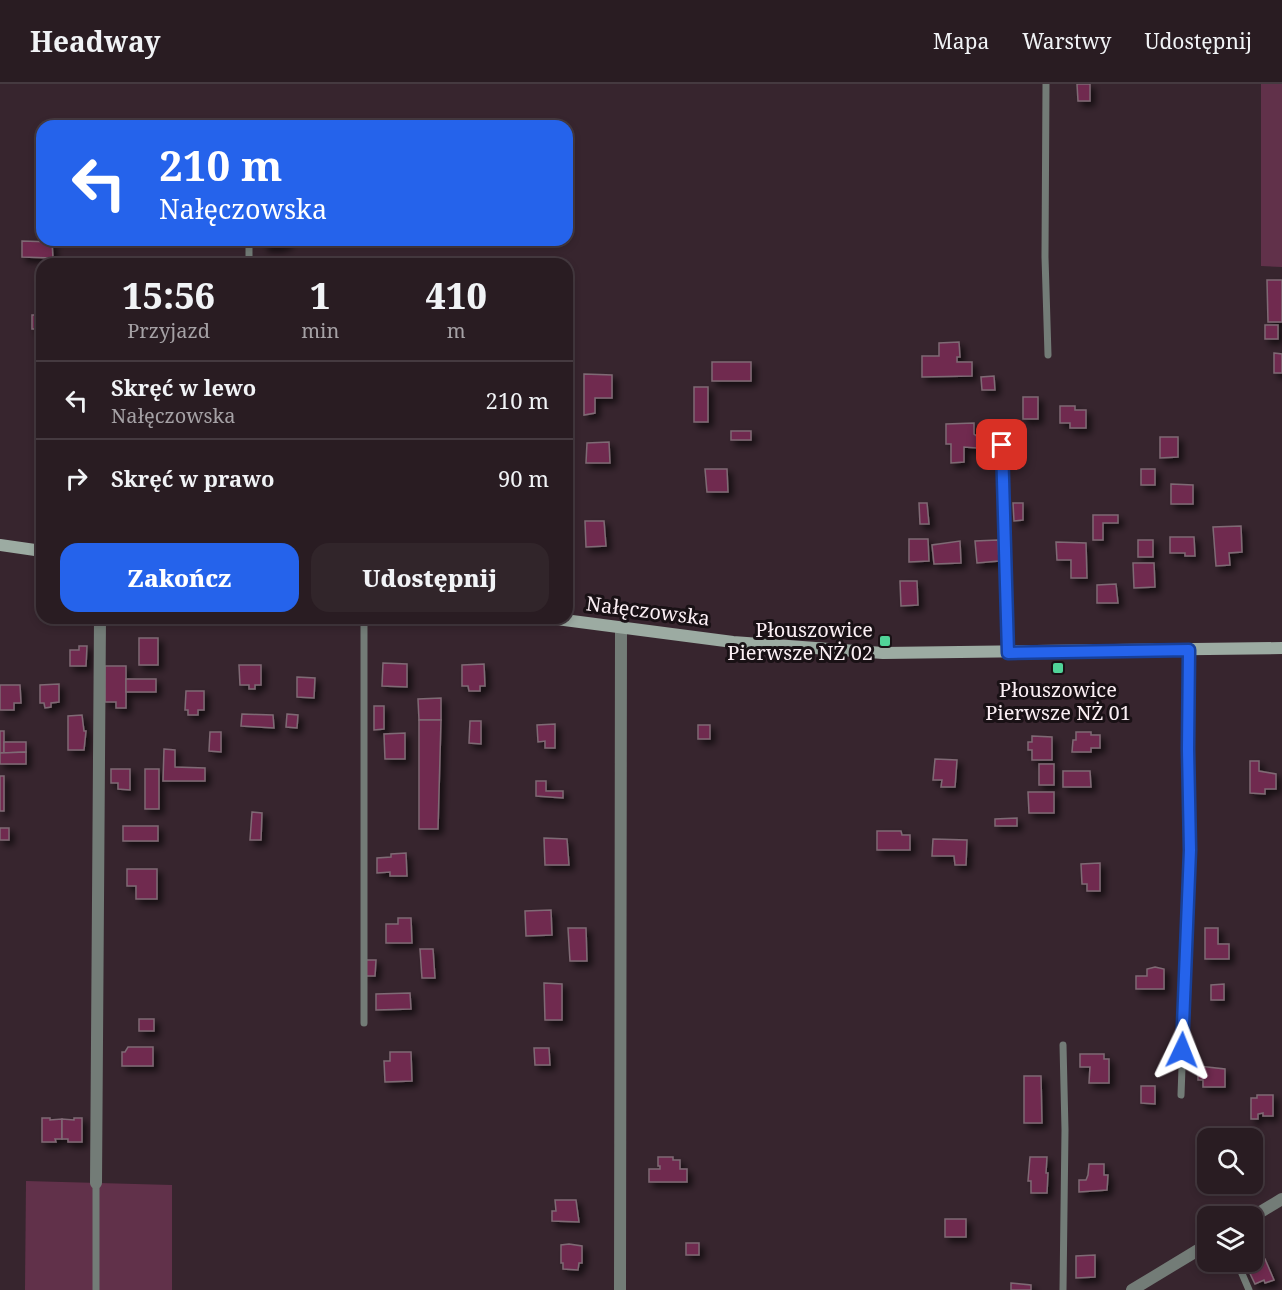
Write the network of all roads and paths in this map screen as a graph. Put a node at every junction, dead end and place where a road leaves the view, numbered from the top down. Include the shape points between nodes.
1 (1046, 84) edge
2 (1048, 355) dead end
3 (1002, 445) dead end
4 (0, 545) edge
5 (36, 550) edge
6 (573, 621) edge
7 (100, 624) edge
8 (364, 624) edge
9 (621, 628) junction
10 (1282, 648) edge
11 (1189, 650) junction
12 (1008, 653) junction
13 (364, 1023) dead end
14 (1063, 1045) dead end
15 (1181, 1095) dead end
16 (96, 1183) joint
17 (1282, 1199) edge
18 (1263, 1210) edge
19 (1197, 1251) edge
20 (1241, 1272) edge
21 (96, 1290) edge
22 (620, 1290) edge
23 (1063, 1290) edge
24 (1132, 1290) edge
25 (1249, 1290) edge

1 - 2 lane
3 - 12 lane
4 - 5 main road
6 - 9 main road, Nałęczowska
7 - 16 street
8 - 13 lane
9 - 12 main road, Nałęczowska via 825,650
9 - 22 street
10 - 11 main road, Nałęczowska
11 - 12 main road, Nałęczowska
11 - 15 lane via 1190,850
14 - 23 lane
16 - 21 lane
17 - 18 street
19 - 24 street
20 - 25 lane

